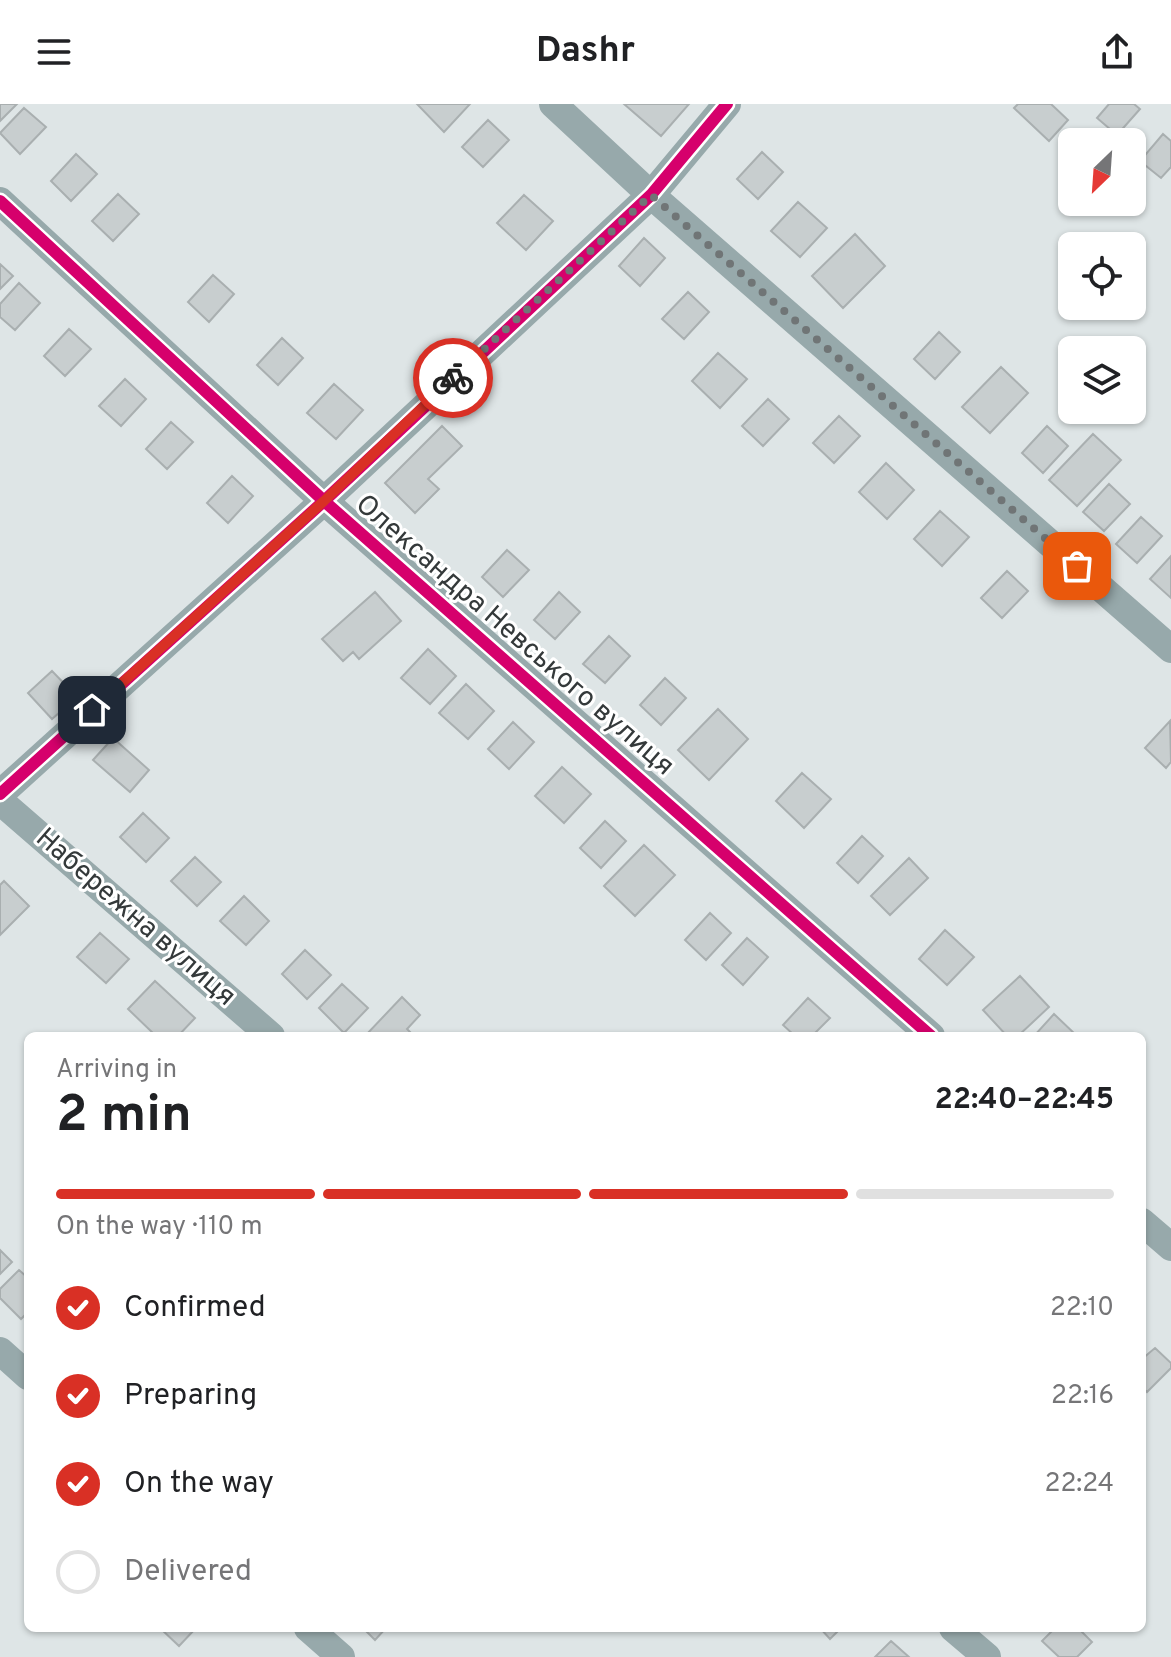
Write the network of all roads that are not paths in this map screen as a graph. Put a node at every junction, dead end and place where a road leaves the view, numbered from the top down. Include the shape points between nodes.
1 (553, 104) edge
2 (727, 104) edge
3 (651, 195) junction
4 (0, 201) edge
5 (324, 501) junction
6 (1171, 649) edge
7 (0, 794) edge
8 (0, 801) edge
9 (266, 1032) edge
10 (926, 1032) edge
11 (1146, 1225) edge
12 (1171, 1247) edge
13 (0, 1351) edge
14 (24, 1372) edge
15 (313, 1632) edge
16 (958, 1632) edge
17 (341, 1657) edge
18 (987, 1657) edge

1 - 3 street
2 - 3 street
3 - 5 street
3 - 6 street
4 - 5 street, Олександра Невського вулиця
5 - 7 street
5 - 10 street, Олександра Невського вулиця
8 - 9 street, Набережна вулиця
11 - 12 street
13 - 14 street
15 - 17 street
16 - 18 street

